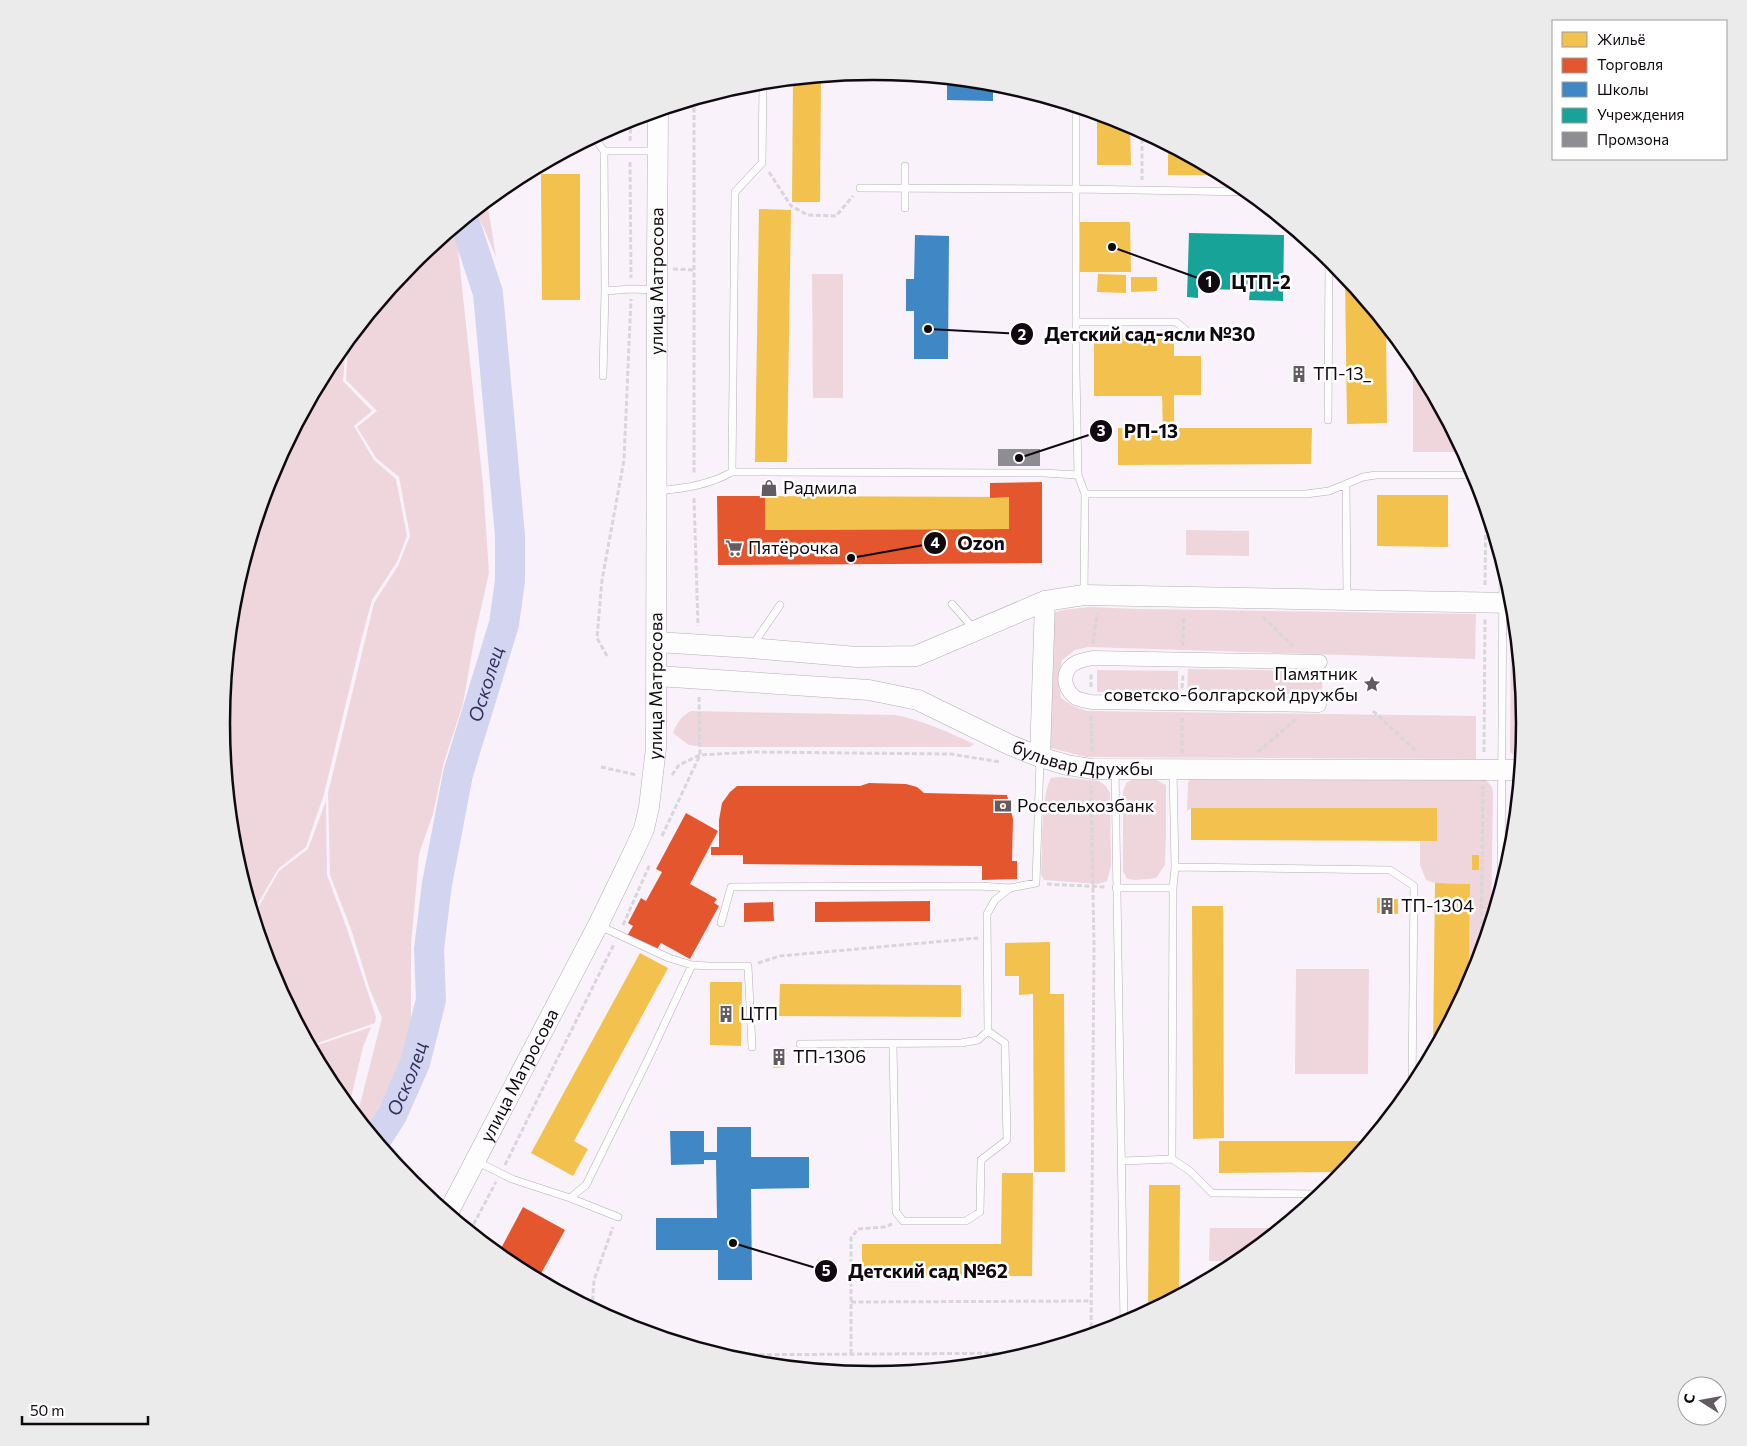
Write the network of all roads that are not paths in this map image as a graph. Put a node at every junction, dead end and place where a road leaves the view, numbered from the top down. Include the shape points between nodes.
1 (763, 90) edge
2 (1076, 113) edge
3 (658, 117) edge
4 (598, 142) edge
5 (604, 151) junction
6 (658, 151) junction
7 (905, 166) dead end
8 (860, 188) road end
9 (905, 188) junction
10 (1077, 189) junction
11 (1236, 192) edge
12 (905, 208) dead end
13 (1329, 269) edge
14 (657, 290) junction
15 (605, 291) junction
16 (1076, 322) junction
17 (1186, 330) dead end
18 (603, 376) dead end
19 (1328, 420) dead end
20 (732, 472) junction
21 (1078, 475) junction
22 (1467, 475) edge
23 (1346, 484) junction
24 (656, 491) junction
25 (1085, 494) junction
26 (1501, 586) edge
27 (1092, 595) junction
28 (1346, 600) junction
29 (1045, 602) junction
30 (1500, 603) edge
31 (952, 604) dead end
32 (780, 605) dead end
33 (975, 630) junction
34 (657, 642) junction
35 (751, 648) junction
36 (1315, 662) road end
37 (657, 676) junction
38 (1316, 705) road end
39 (1040, 758) junction
40 (1115, 768) junction
41 (1178, 769) junction
42 (1502, 769) edge
43 (1501, 861) edge
44 (1175, 867) junction
45 (1010, 888) junction
46 (1116, 888) junction
47 (1173, 888) junction
48 (721, 923) dead end
49 (598, 925) junction
50 (692, 964) junction
51 (988, 1031) junction
52 (800, 1044) dead end
53 (893, 1044) junction
54 (752, 1047) dead end
55 (1412, 1073) edge
56 (476, 1160) junction
57 (1172, 1160) junction
58 (1123, 1161) junction
59 (1310, 1194) edge
60 (570, 1198) junction
61 (451, 1207) edge
62 (615, 1216) road end
63 (1124, 1315) edge

1 - 20 lane via 762,163 735,192
2 - 10 lane
3 - 6 main road, улица Матросова
4 - 5 lane
5 - 6 lane
5 - 15 lane
6 - 14 main road, улица Матросова
7 - 9 lane
8 - 9 lane
9 - 10 lane
9 - 12 lane
10 - 11 lane
10 - 16 lane
13 - 19 lane
14 - 15 lane
14 - 24 main road, улица Матросова
15 - 18 lane
16 - 17 lane via 1176,322
16 - 21 lane
20 - 21 lane
20 - 24 lane via 693,487
21 - 25 lane
22 - 23 lane via 1376,475 1363,476
23 - 25 lane via 1329,491 1306,494
23 - 28 lane
24 - 34 main road, улица Матросова
25 - 27 lane
26 - 30 lane
27 - 28 main road
27 - 29 main road
28 - 30 main road
29 - 33 main road
29 - 39 main road
30 - 42 lane
31 - 33 lane
32 - 35 lane
33 - 35 main road via 916,656 857,657
34 - 35 main road
34 - 37 main road, улица Матросова
36 - 38 street via 1092,658 1069,667 1065,679 1068,691 1078,699 1091,702
37 - 39 main road, бульвар Дружбы via 870,690 918,700
37 - 49 main road, улица Матросова via 656,748 644,829
39 - 40 main road, бульвар Дружбы via 1092,769
39 - 45 lane via 1036,883
40 - 41 main road, бульвар Дружбы
40 - 46 lane
41 - 42 main road, бульвар Дружбы
41 - 44 lane
42 - 43 lane
44 - 47 lane
44 - 55 lane via 1390,870 1414,886
45 - 48 lane via 732,887
45 - 51 lane via 994,900 987,914
46 - 47 lane
46 - 58 lane
47 - 57 lane
49 - 50 lane via 669,958
49 - 56 main road, улица Матросова
50 - 54 lane via 748,966
50 - 60 lane via 586,1184
51 - 53 lane via 978,1040 961,1043
51 - 53 lane via 1005,1043 1007,1140 981,1160 980,1212 966,1221 903,1221 896,1212
52 - 53 lane
56 - 60 lane via 512,1179
56 - 61 main road, улица Матросова
57 - 58 lane
57 - 59 lane via 1190,1171 1212,1193
58 - 63 lane
60 - 62 lane

